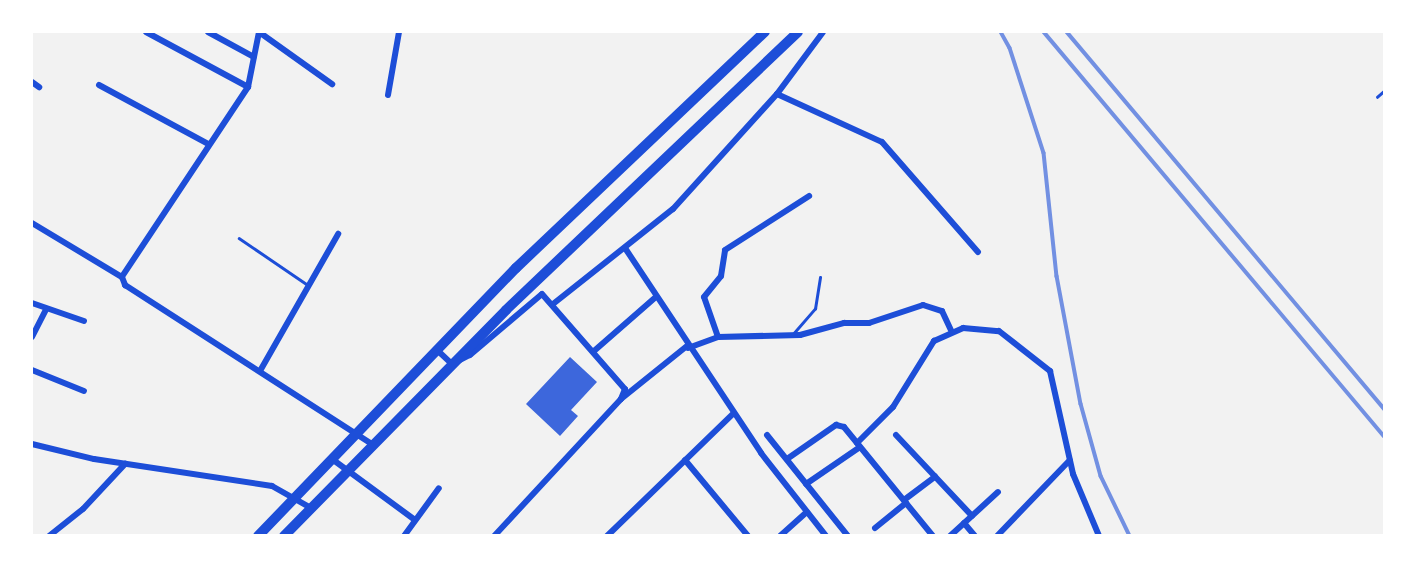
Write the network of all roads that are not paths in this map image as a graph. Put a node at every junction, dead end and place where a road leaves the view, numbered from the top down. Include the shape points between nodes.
1 (146, 32) edge
2 (208, 32) edge
3 (259, 32) edge
4 (399, 32) edge
5 (765, 32) edge
6 (799, 32) edge
7 (823, 32) edge
8 (254, 57) junction
9 (32, 82) edge
10 (331, 84) dead end
11 (99, 85) dead end
12 (39, 87) dead end
13 (248, 87) junction
14 (1384, 91) edge
15 (777, 94) junction
16 (388, 95) dead end
17 (1377, 97) dead end
18 (208, 144) junction
19 (808, 196) dead end
20 (32, 223) edge
21 (338, 234) dead end
22 (239, 239) dead end
23 (625, 248) junction
24 (978, 252) dead end
25 (122, 277) junction
26 (820, 277) dead end
27 (308, 285) junction
28 (656, 297) junction
29 (32, 303) edge
30 (553, 303) junction
31 (46, 309) junction
32 (84, 321) dead end
33 (951, 330) junction
34 (791, 336) junction
35 (32, 337) edge
36 (718, 337) junction
37 (689, 347) junction
38 (437, 350) junction
39 (594, 351) junction
40 (452, 364) junction
41 (32, 370) edge
42 (260, 371) junction
43 (84, 391) dead end
44 (621, 399) junction
45 (733, 414) junction
46 (356, 435) junction
47 (767, 435) dead end
48 (896, 435) dead end
49 (32, 444) edge
50 (373, 445) junction
51 (859, 445) junction
52 (332, 459) junction
53 (787, 459) junction
54 (685, 460) junction
55 (1070, 460) junction
56 (125, 464) junction
57 (348, 470) junction
58 (935, 477) junction
59 (806, 484) junction
60 (439, 488) dead end
61 (998, 492) dead end
62 (296, 496) junction
63 (905, 501) junction
64 (311, 508) junction
65 (807, 512) junction
66 (972, 516) junction
67 (415, 520) junction
68 (964, 523) junction
69 (875, 528) dead end
70 (1095, 534) edge
71 (49, 536) edge
72 (258, 536) edge
73 (284, 536) edge
74 (404, 536) edge
75 (494, 536) edge
76 (607, 536) edge
77 (748, 536) edge
78 (780, 536) edge
79 (826, 536) edge
80 (848, 536) edge
81 (933, 536) edge
82 (950, 536) edge
83 (975, 536) edge
84 (997, 536) edge

1 - 13 street
2 - 8 street
3 - 8 street
3 - 10 street
4 - 16 street
5 - 38 main road
6 - 40 main road
7 - 15 street
8 - 13 street
9 - 12 street
11 - 18 street
13 - 18 street
14 - 17 lane
15 - 23 street via 673,209
15 - 24 street via 882,142
18 - 25 street
19 - 36 street via 725,250 721,276 704,297
20 - 25 street
21 - 27 street
22 - 27 lane
23 - 28 street
23 - 30 street
25 - 42 street via 125,285
26 - 34 lane via 815,309
27 - 42 street
28 - 37 street
28 - 39 street
29 - 31 street
30 - 39 street
30 - 40 street via 546,295 534,297 483,345
31 - 32 street
31 - 35 street
33 - 34 street via 942,311 923,305 876,322 844,323
33 - 51 street via 927,349 893,407
33 - 55 street via 978,327 999,331 1045,365 1053,376
34 - 36 street
36 - 37 street
37 - 44 street
37 - 45 street
38 - 40 street
38 - 46 main road
39 - 44 street via 625,389
40 - 50 main road
41 - 43 street
42 - 46 street
44 - 75 street
45 - 54 street
45 - 65 street
46 - 50 street
46 - 52 main road
47 - 53 street
48 - 58 street
49 - 56 street
50 - 57 main road
51 - 53 street via 844,427 836,425
51 - 59 street
51 - 63 street
52 - 57 street
52 - 62 main road
53 - 59 street
54 - 76 street
54 - 77 street
55 - 70 street
55 - 84 street
56 - 62 street via 272,486
56 - 71 street via 83,509
57 - 64 main road
57 - 67 street
58 - 63 street
58 - 66 street
59 - 80 street
60 - 67 street
61 - 66 street
62 - 64 street
62 - 72 main road
63 - 69 street
63 - 81 street
64 - 73 main road
65 - 78 street
65 - 79 street
66 - 68 street
67 - 74 street
68 - 82 street
68 - 83 street

